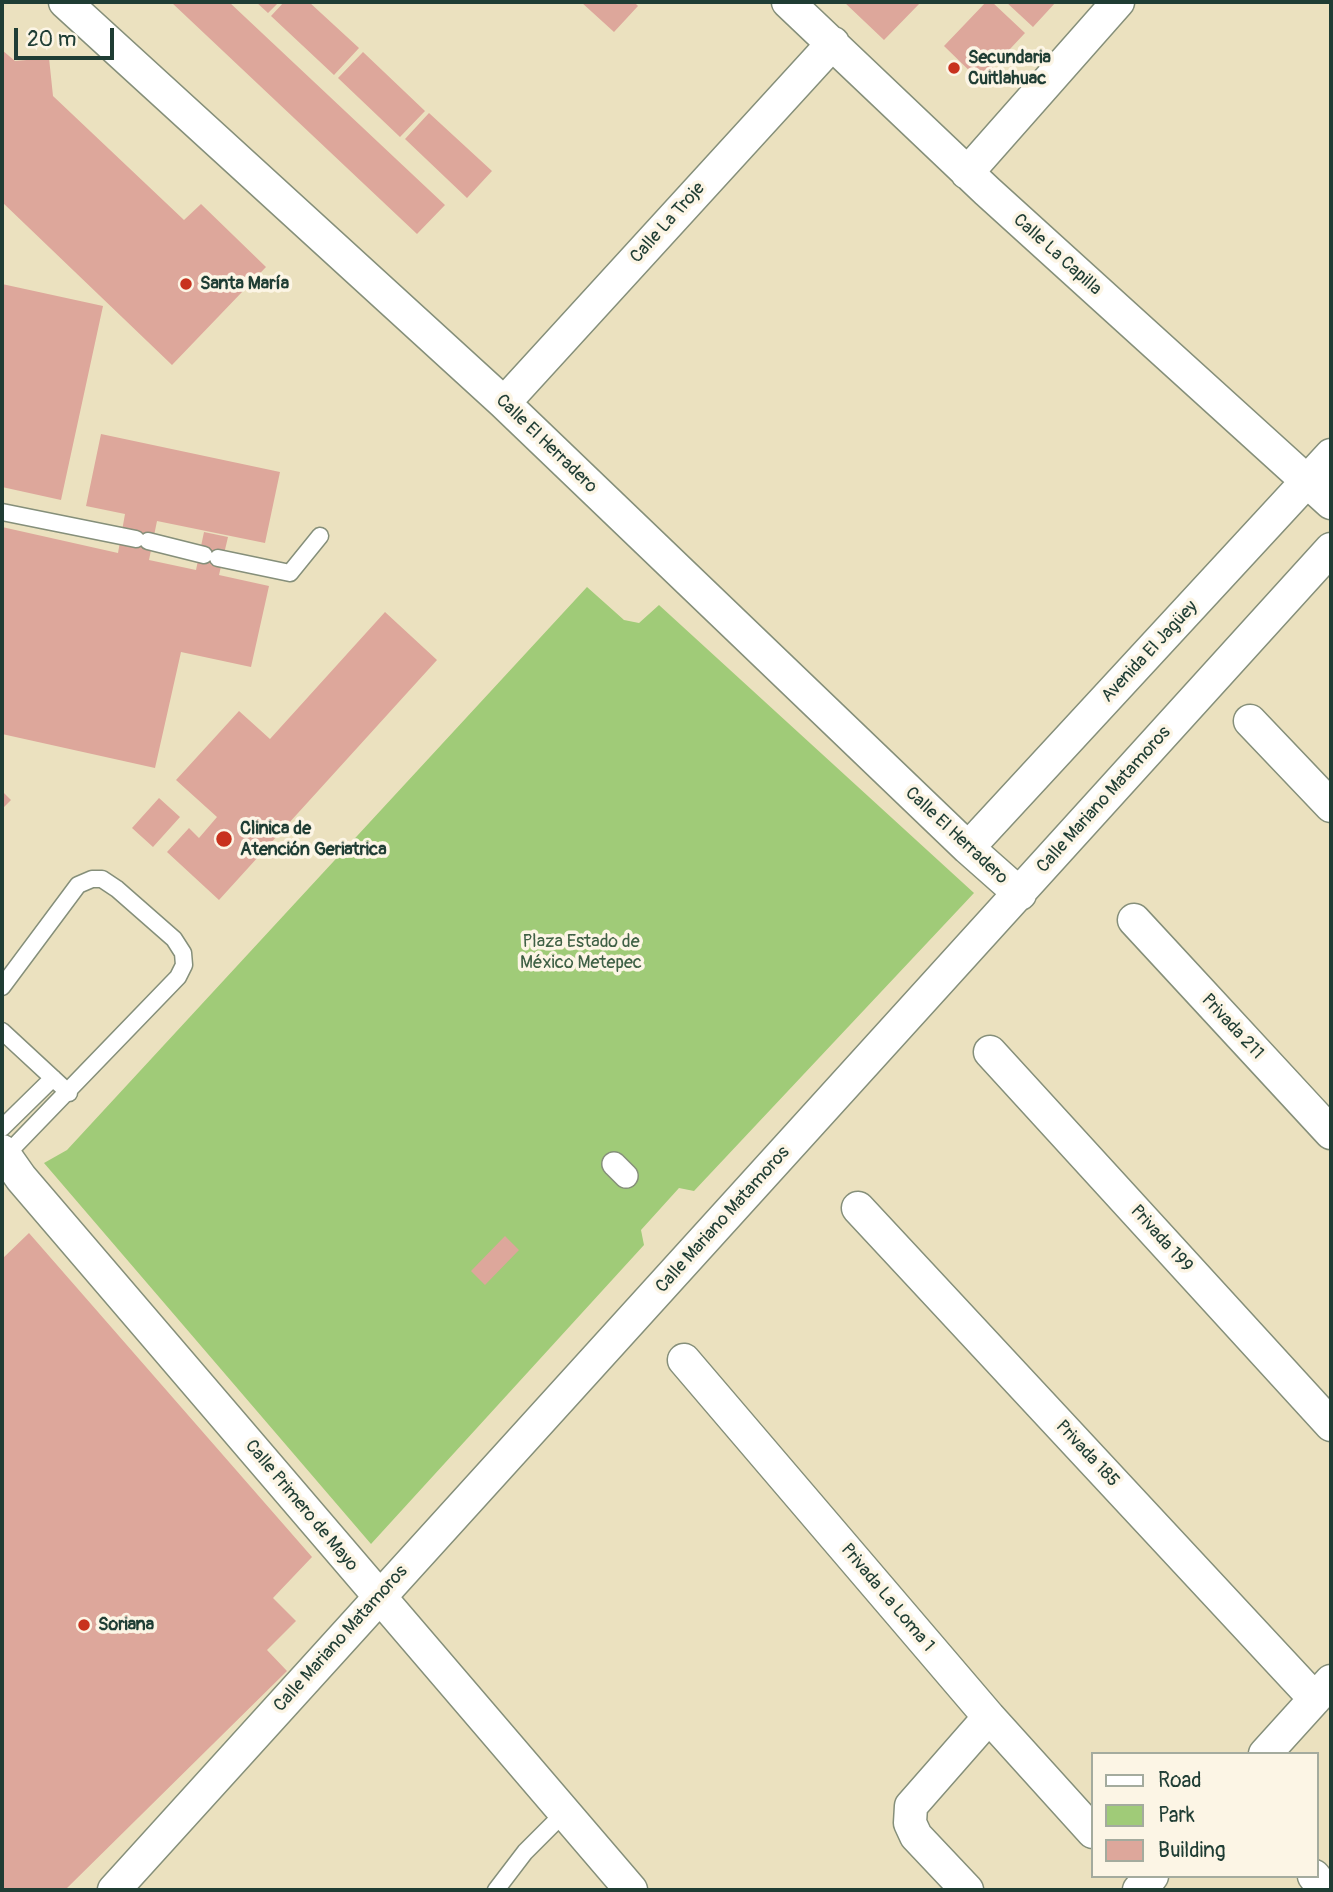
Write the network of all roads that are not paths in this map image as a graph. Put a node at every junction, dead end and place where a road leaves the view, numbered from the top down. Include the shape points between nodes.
1 (65, 2) edge
2 (788, 2) edge
3 (1118, 2) edge
4 (833, 43) junction
5 (967, 173) junction
6 (504, 403) junction
7 (1331, 455) edge
8 (1307, 482) junction
9 (1331, 503) edge
10 (2, 512) edge
11 (320, 536) dead end
12 (1331, 549) edge
13 (1250, 722) dead end
14 (1331, 806) edge
15 (968, 848) junction
16 (1020, 894) junction
17 (1134, 920) dead end
18 (2, 987) edge
19 (2, 1031) edge
20 (990, 1052) dead end
21 (53, 1078) junction
22 (69, 1093) junction
23 (1331, 1133) edge
24 (3, 1145) edge
25 (859, 1208) dead end
26 (684, 1360) dead end
27 (1331, 1425) edge
28 (379, 1597) junction
29 (1323, 1690) edge
30 (989, 1717) junction
31 (1267, 1752) edge
32 (564, 1813) junction
33 (1092, 1831) edge
34 (114, 1890) edge
35 (496, 1890) edge
36 (631, 1890) edge
37 (967, 1890) edge

1 - 6 street, Calle El Herradero
2 - 4 street, Calle La Capilla
3 - 5 street
4 - 5 street, Calle La Capilla
4 - 6 street, Calle La Troje
5 - 8 street, Calle La Capilla
6 - 15 street, Calle El Herradero
7 - 8 street, Avenida El Jagüey
8 - 9 street, Calle La Capilla
8 - 15 street, Avenida El Jagüey
10 - 11 lane via 290,573
12 - 16 street, Calle Mariano Matamoros
13 - 14 street
15 - 16 street, Calle El Herradero
16 - 28 street, Calle Mariano Matamoros
17 - 23 street, Privada 211
18 - 22 lane via 78,885 92,879 117,888 174,939 183,953 184,965 178,976
19 - 21 lane
20 - 27 street, Privada 199
21 - 22 lane
21 - 24 lane
22 - 24 lane
24 - 28 street, Calle Primero de Mayo via 21,1178
25 - 29 street, Privada 185
26 - 30 street, Privada La Loma 1
28 - 32 street, Calle Primero de Mayo
28 - 34 street, Calle Mariano Matamoros
29 - 31 street
30 - 33 street, Privada La Loma 1
30 - 37 street via 911,1806 910,1823 916,1836
32 - 35 lane
32 - 36 street, Calle Primero de Mayo

